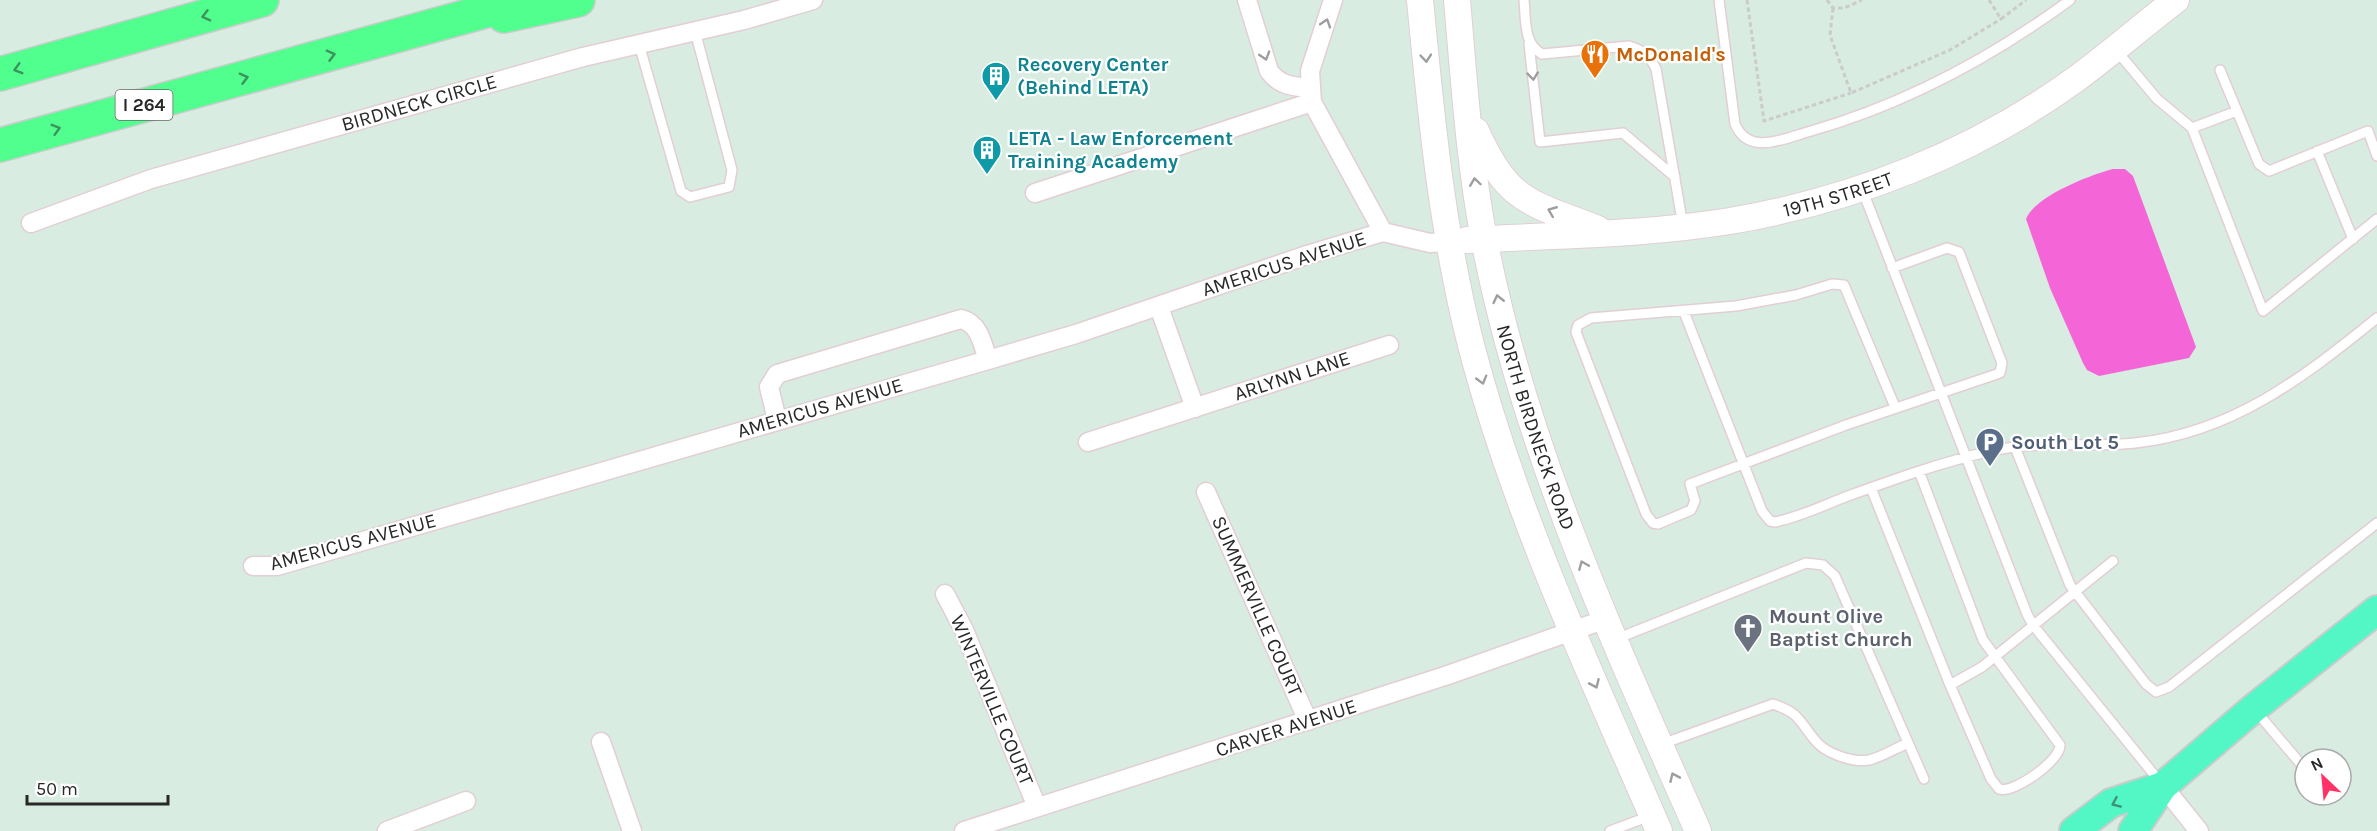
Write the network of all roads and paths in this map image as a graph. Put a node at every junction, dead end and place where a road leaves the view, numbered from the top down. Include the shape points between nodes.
1 (262, 0) edge
2 (526, 0) edge
3 (578, 0) edge
4 (813, 0) edge
5 (1247, 0) edge
6 (1333, 0) edge
7 (1420, 0) edge
8 (1457, 0) edge
9 (1524, 0) edge
10 (1719, 0) edge
11 (1747, 0) edge
12 (1827, 0) edge
13 (1862, 0) edge
14 (1989, 0) edge
15 (2026, 0) edge
16 (2070, 0) edge
17 (2176, 0) edge
18 (1833, 8) junction
19 (2001, 19) junction
20 (695, 31) junction
21 (1529, 42) junction
22 (373, 44) junction
23 (639, 44) junction
24 (2114, 48) junction
25 (2220, 70) dead end
26 (0, 74) edge
27 (1851, 93) junction
28 (1311, 95) junction
29 (1467, 110) junction
30 (2237, 111) junction
31 (2192, 128) junction
32 (0, 145) edge
33 (2317, 151) junction
34 (2377, 156) edge
35 (1675, 177) junction
36 (1862, 189) junction
37 (1035, 193) dead end
38 (2377, 219) edge
39 (31, 223) dead end
40 (1683, 227) junction
41 (1383, 232) junction
42 (1606, 233) junction
43 (1484, 239) junction
44 (2353, 239) junction
45 (1449, 242) junction
46 (1892, 268) junction
47 (1158, 306) junction
48 (1684, 312) junction
49 (2377, 318) edge
50 (1389, 345) dead end
51 (988, 360) junction
52 (1940, 393) junction
53 (1895, 407) junction
54 (1195, 408) junction
55 (777, 420) junction
56 (1088, 442) dead end
57 (2015, 447) junction
58 (1966, 458) junction
59 (1743, 464) junction
60 (1918, 471) junction
61 (1871, 488) junction
62 (1206, 492) dead end
63 (2377, 523) edge
64 (2113, 561) dead end
65 (253, 566) dead end
66 (2074, 593) junction
67 (945, 594) dead end
68 (2372, 617) edge
69 (2033, 625) junction
70 (1610, 629) junction
71 (1572, 631) junction
72 (1994, 657) junction
73 (1950, 685) junction
74 (2254, 708) junction
75 (1308, 721) junction
76 (601, 742) dead end
77 (1908, 743) junction
78 (1660, 745) junction
79 (2293, 755) edge
80 (1924, 779) dead end
81 (2163, 786) junction
82 (466, 801) dead end
83 (1037, 807) junction
84 (1656, 823) edge
85 (387, 831) edge
86 (632, 831) edge
87 (964, 831) edge
88 (1610, 831) edge
89 (1698, 831) edge
90 (2074, 831) edge
91 (2133, 831) edge
92 (2199, 831) edge

1 -> 26 highway
2 - 22 highway, I 264
3 - 22 highway
4 - 20 street, BIRDNECK CIRCLE
5 -> 28 street via 1269,71 1284,85
28 -> 6 street via 1310,71
7 -> 45 main road, NORTH BIRDNECK ROAD
8 - 29 main road, NORTH BIRDNECK ROAD
9 - 21 lane
10 - 16 lane via 1735,124 1748,141 1765,144 1854,119 1932,87
11 - 27 path via 1764,121
12 - 18 path
13 - 18 path
14 - 19 path
15 - 19 path
17 - 24 main road, 19TH STREET
18 - 27 path via 1830,35
19 - 27 path via 1950,50
20 - 23 street, BIRDNECK CIRCLE
20 - 23 lane via 732,170 729,187 690,197 681,191
21 -> 35 lane via 1540,142 1623,133
21 - 35 lane via 1542,54 1629,45 1651,58
32 -> 22 highway, I 264
23 - 39 street, BIRDNECK CIRCLE via 151,179
24 - 31 lane via 2157,99
24 - 36 main road, 19TH STREET via 2075,79 1987,134
25 - 30 lane
28 - 37 street
28 - 41 street
42 -> 29 main road via 1519,196 1492,165
43 -> 29 main road, NORTH BIRDNECK ROAD
30 - 31 lane
30 - 33 lane via 2259,164 2269,171
31 - 44 lane via 2263,311
33 - 34 lane via 2368,131
33 - 44 lane
35 - 40 lane
36 - 40 main road, 19TH STREET via 1792,208
36 - 46 lane
38 - 44 lane
40 - 42 main road, 19TH STREET
41 - 45 street via 1430,243
41 - 47 street, AMERICUS AVENUE
42 - 43 main road, 19TH STREET
43 - 45 main road, 19TH STREET
70 -> 43 main road, NORTH BIRDNECK ROAD via 1564,518 1525,404
45 -> 71 main road, NORTH BIRDNECK ROAD via 1471,345 1503,454
46 - 52 lane
46 - 52 lane via 1941,249 1954,248 2000,357 2000,373
47 - 51 street, AMERICUS AVENUE
47 - 54 street
48 - 53 lane via 1845,285
48 - 59 lane
48 - 59 lane via 1591,318 1578,325 1578,338 1646,514 1653,523 1665,523 1691,510 1695,501 1690,484
49 - 57 lane via 2288,387 2218,424 2136,443
50 - 54 street, ARLYNN LANE
51 - 55 street, AMERICUS AVENUE
51 - 55 street via 977,328 970,321 941,324 777,374 769,387
52 - 53 lane
52 - 58 lane
53 - 59 lane
54 - 56 street, ARLYNN LANE
55 - 65 street, AMERICUS AVENUE via 277,566
57 - 58 lane
57 - 66 lane
58 - 60 lane
58 - 69 lane
59 - 61 lane via 1770,521 1783,520
60 - 61 lane
60 - 72 lane via 1983,640
61 - 73 lane
62 - 75 street, SUMMERVILLE COURT
63 - 66 lane via 2163,691 2151,689
64 - 66 lane
66 - 69 lane
67 - 83 street, WINTERVILLE COURT via 964,630
68 - 74 main road
69 - 72 lane
69 - 81 lane
70 - 71 street, CARVER AVENUE
70 - 77 lane via 1806,563 1823,565 1835,576
70 - 78 main road, NORTH BIRDNECK ROAD
71 - 75 street, CARVER AVENUE
71 -> 84 main road, NORTH BIRDNECK ROAD
72 - 73 lane
72 - 73 lane via 2060,745 2055,758 2025,782 2004,790 1995,785
74 - 79 lane
74 - 81 main road
75 - 83 street, CARVER AVENUE
76 - 86 street
77 - 78 lane via 1868,760 1850,759 1827,751 1815,741 1800,717 1773,704
77 - 80 lane
89 -> 78 main road, NORTH BIRDNECK ROAD
81 -> 90 main road via 2111,803
81 - 91 main road
81 - 92 street
82 - 85 street
83 - 87 street, CARVER AVENUE
84 - 88 lane

